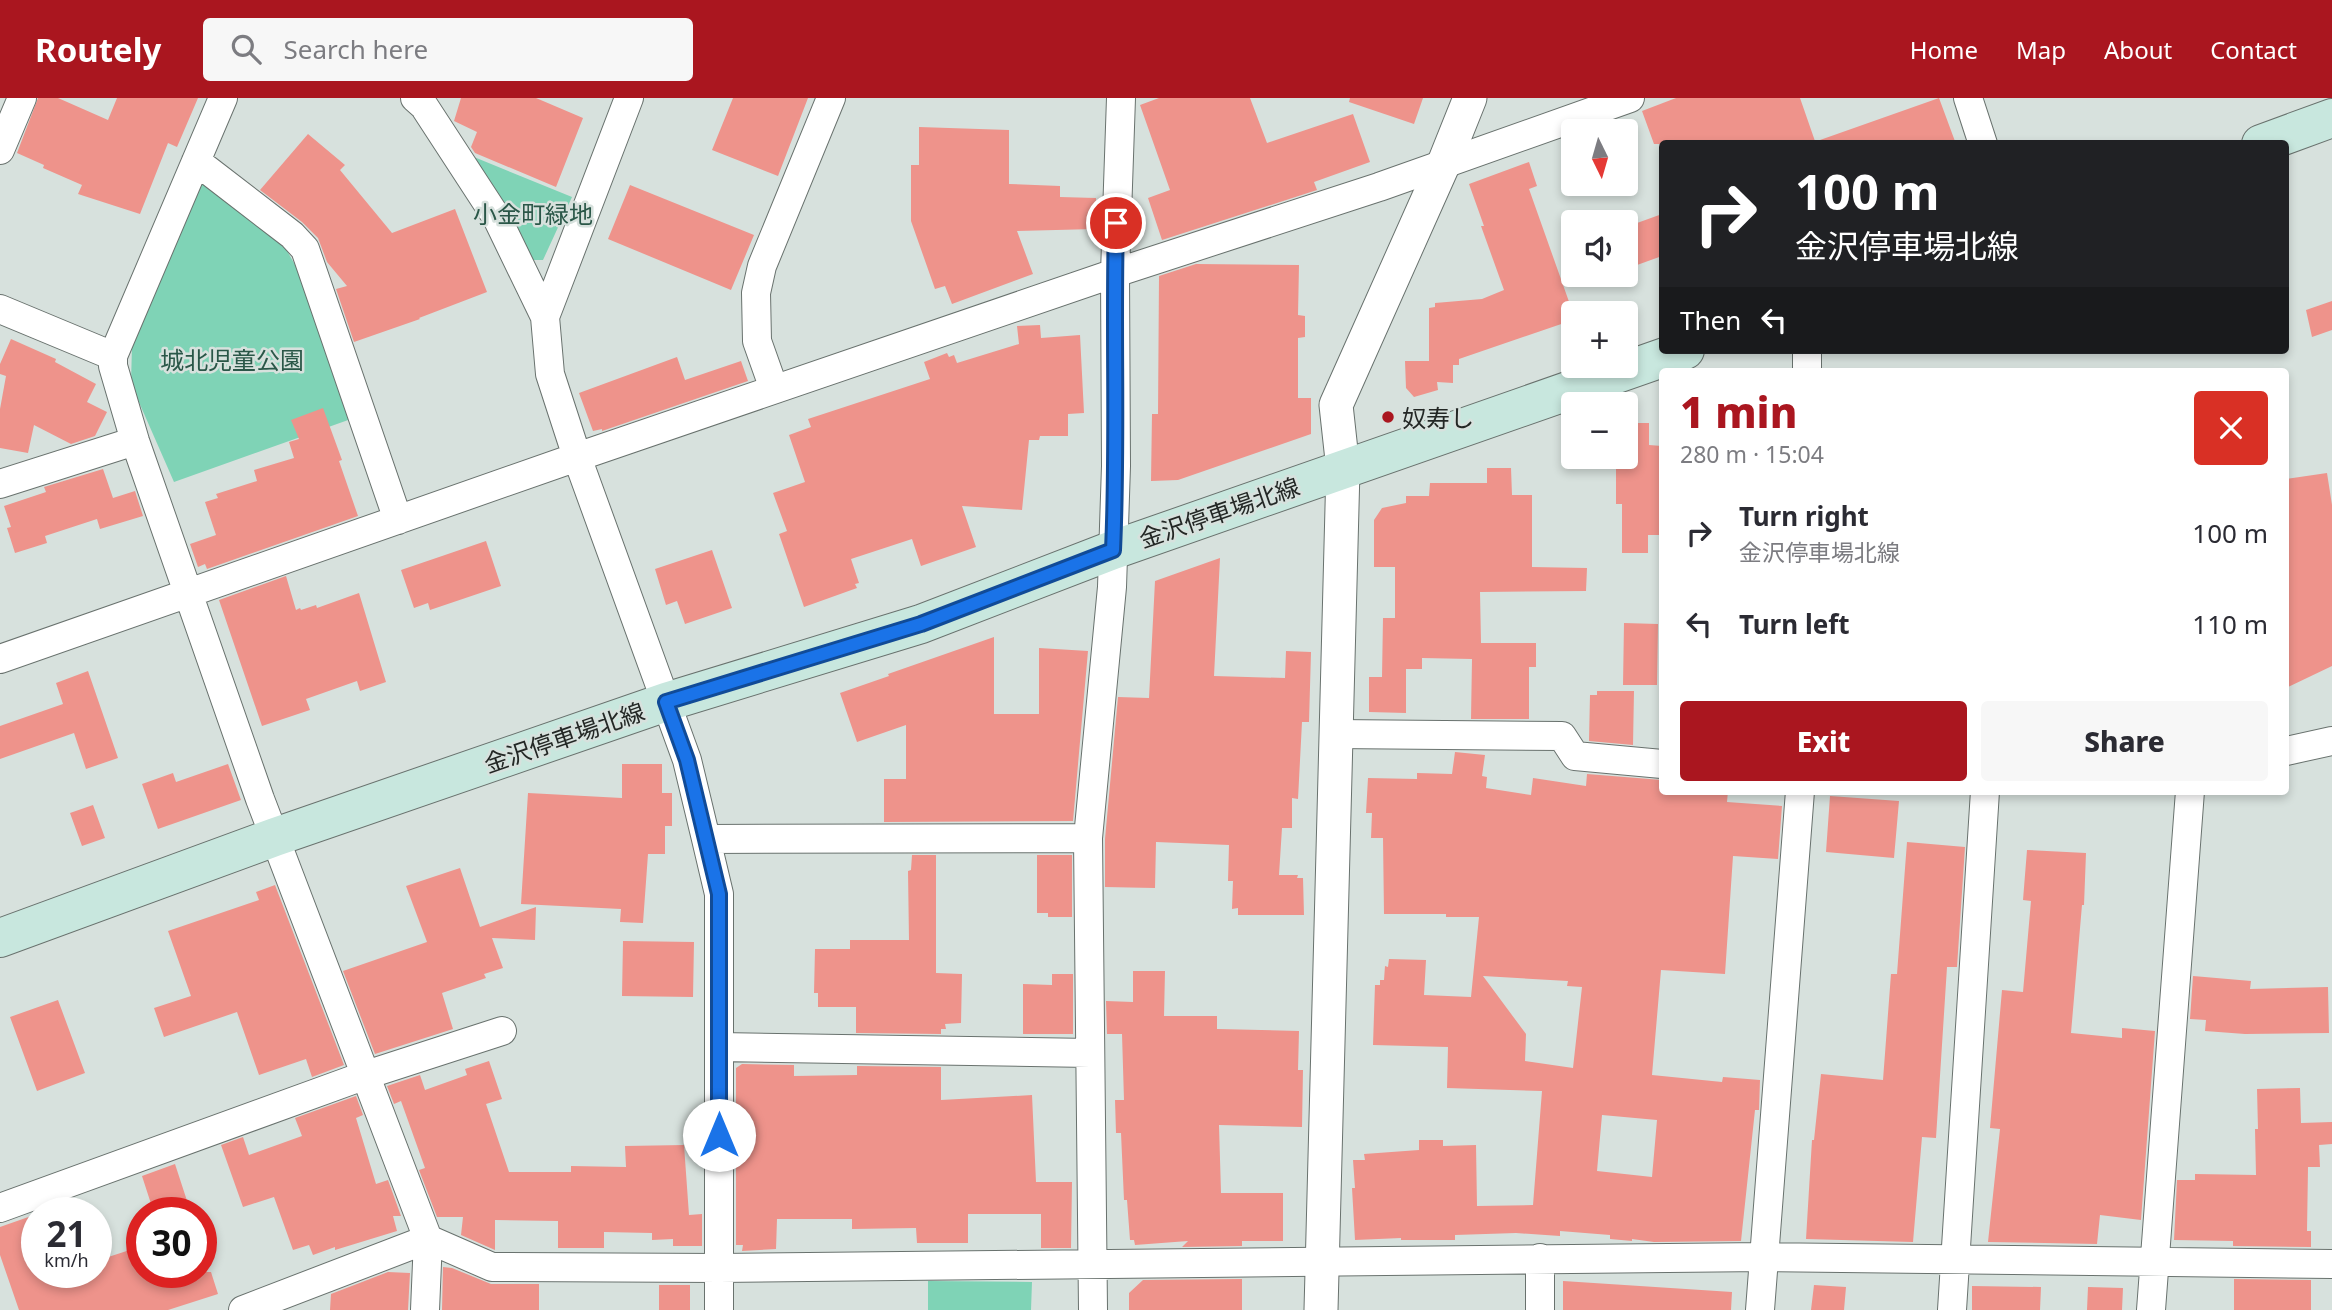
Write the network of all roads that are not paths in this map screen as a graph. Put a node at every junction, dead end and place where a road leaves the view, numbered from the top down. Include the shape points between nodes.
1 (22, 98) edge
2 (223, 98) edge
3 (629, 98) edge
4 (831, 98) edge
5 (1121, 98) edge
6 (1470, 98) edge
7 (1630, 98) edge
8 (1968, 98) edge
9 (422, 101) edge
10 (2332, 118) edge
11 (1982, 140) edge
12 (2271, 140) edge
13 (0, 150) edge
14 (196, 161) junction
15 (1444, 163) junction
16 (1115, 273) junction
17 (0, 309) edge
18 (545, 317) junction
19 (1674, 354) edge
20 (113, 356) junction
21 (774, 389) junction
22 (135, 441) junction
23 (577, 457) junction
24 (1343, 469) junction
25 (0, 484) edge
26 (398, 520) junction
27 (1113, 550) junction
28 (188, 593) junction
29 (0, 659) edge
30 (666, 702) junction
31 (1335, 734) junction
32 (2332, 741) edge
33 (2289, 750) edge
34 (1659, 764) edge
35 (1800, 795) edge
36 (1985, 795) edge
37 (2190, 795) edge
38 (275, 837) junction
39 (1088, 838) junction
40 (706, 839) junction
41 (0, 937) edge
42 (502, 1031) dead end
43 (719, 1048) junction
44 (1090, 1053) junction
45 (366, 1075) junction
46 (0, 1208) edge
47 (428, 1239) junction
48 (1764, 1257) junction
49 (1540, 1258) junction
50 (1956, 1259) junction
51 (1322, 1261) junction
52 (2156, 1262) junction
53 (1093, 1264) junction
54 (2332, 1264) edge
55 (720, 1268) junction
56 (243, 1310) edge
57 (425, 1310) edge
58 (719, 1310) edge
59 (1093, 1310) edge
60 (1321, 1310) edge
61 (1540, 1310) edge
62 (1760, 1310) edge
63 (1952, 1310) edge
64 (2151, 1310) edge

1 - 13 street
2 - 14 street
3 - 18 street
4 - 21 street via 762,266 756,293 757,341
5 - 16 street
6 - 15 street
7 - 15 street
8 - 11 street
9 - 18 street via 497,218
10 - 12 main road
14 - 20 street
14 - 26 street via 305,249
15 - 16 street
15 - 24 street via 1336,405
16 - 21 street
16 - 27 street
17 - 20 street
18 - 23 street via 550,374
19 - 24 main road, 金沢停車場北線
20 - 22 street
21 - 23 street
22 - 25 street
22 - 28 street
23 - 26 street
23 - 30 street
24 - 27 main road, 金沢停車場北線
24 - 31 street
26 - 28 street
27 - 30 main road, 金沢停車場北線 via 921,624
27 - 39 street
28 - 29 street
28 - 38 street
30 - 38 main road, 金沢停車場北線
30 - 40 street via 687,760
31 - 34 street via 1562,736 1575,757
31 - 51 street
32 - 33 street
35 - 48 street
36 - 50 street
37 - 52 street
38 - 41 main road, 金沢停車場北線
38 - 45 street
39 - 40 street
39 - 44 street
40 - 43 street via 719,894
42 - 45 street
43 - 44 street
43 - 55 street
44 - 53 street
45 - 46 street
45 - 47 street
47 - 55 street via 492,1267
47 - 56 street
47 - 57 street
48 - 49 street
48 - 50 street
48 - 62 street
49 - 51 street
49 - 61 street
50 - 52 street
50 - 63 street
51 - 53 street
51 - 60 street
52 - 54 street
52 - 64 street
53 - 55 street
53 - 59 street
55 - 58 street

